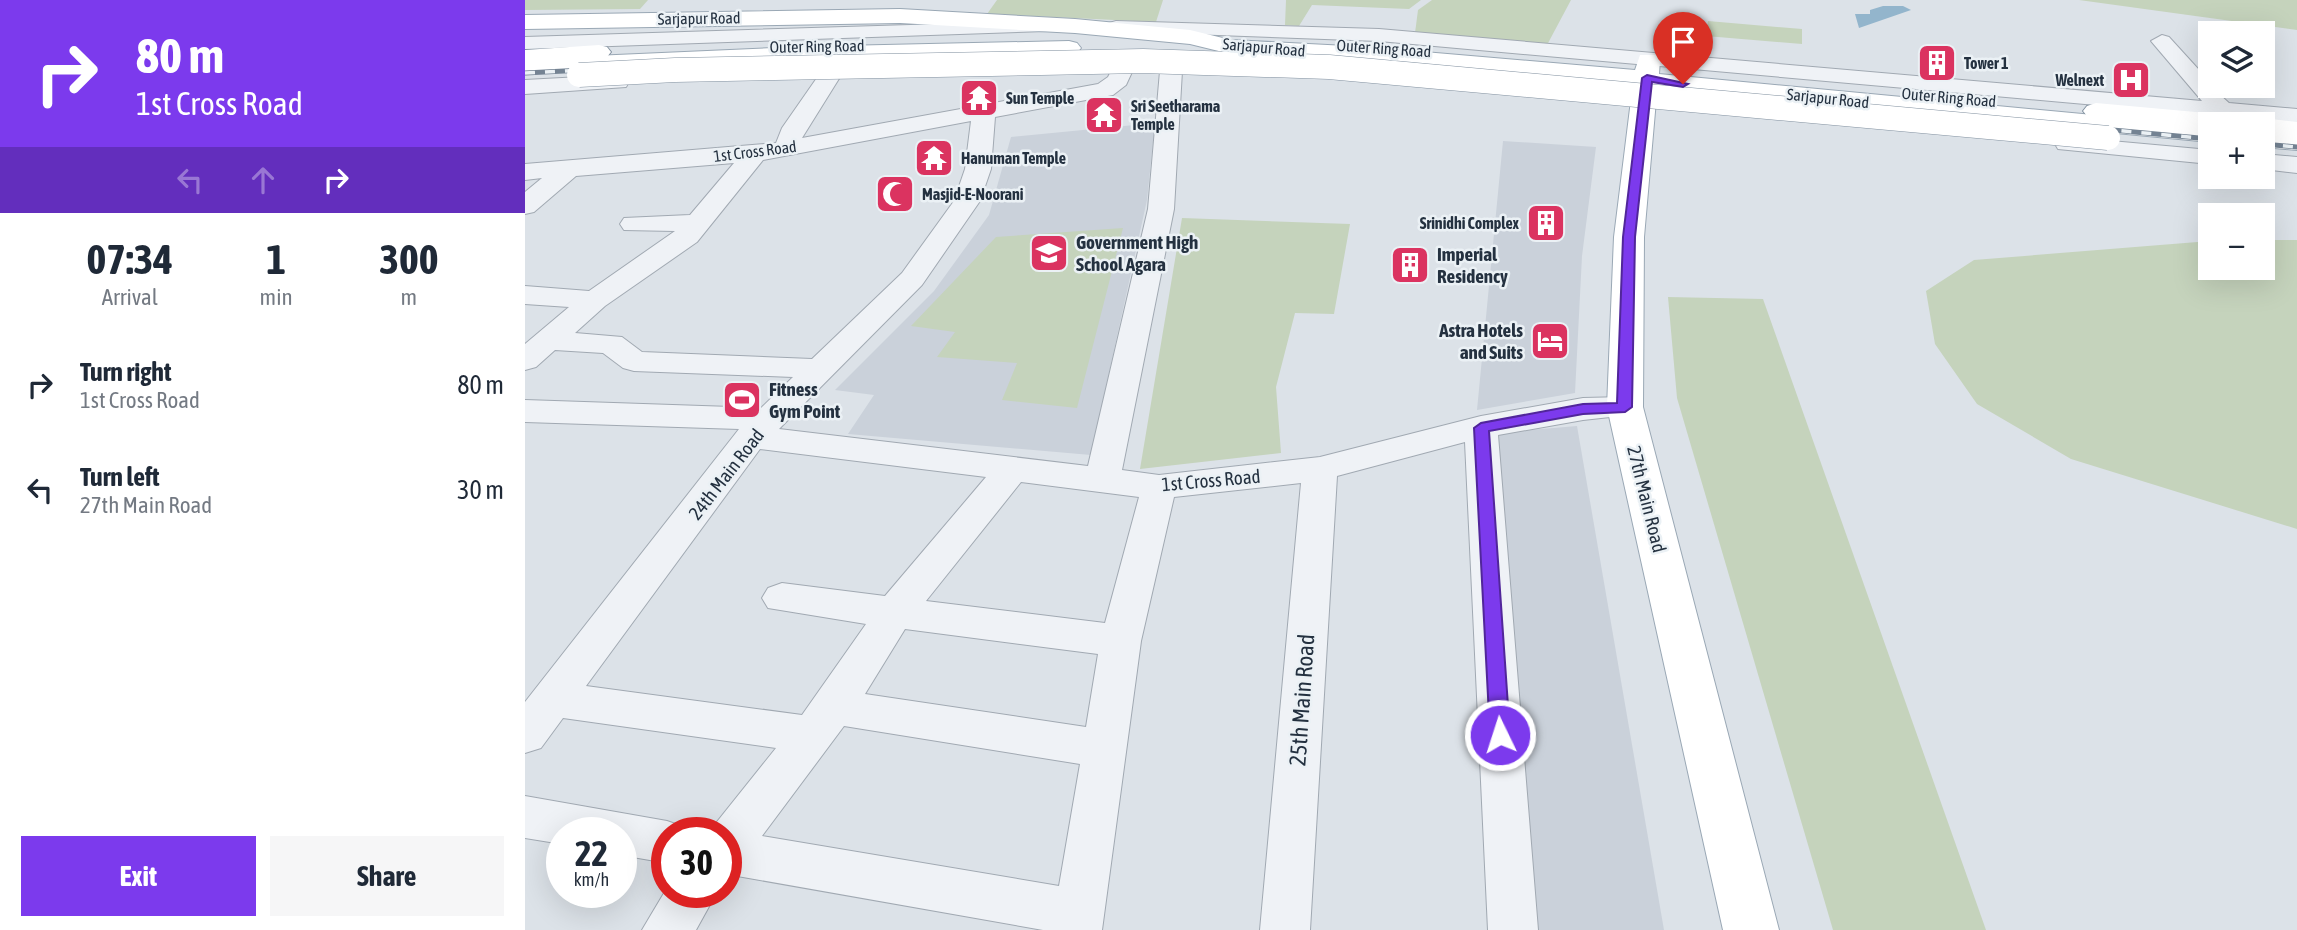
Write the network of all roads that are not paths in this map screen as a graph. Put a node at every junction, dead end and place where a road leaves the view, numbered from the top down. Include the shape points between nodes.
1 (525, 22) edge
2 (525, 29) edge
3 (968, 29) junction
4 (2162, 41) dead end
5 (525, 43) edge
6 (1231, 47) joint
7 (1079, 50) junction
8 (525, 57) edge
9 (525, 66) edge
10 (1171, 71) junction
11 (1121, 72) junction
12 (829, 77) junction
13 (525, 79) edge
14 (1649, 81) junction
15 (525, 87) edge
16 (2226, 112) edge
17 (984, 114) junction
18 (2198, 114) edge
19 (2198, 115) edge
20 (2275, 116) edge
21 (2297, 116) edge
22 (2275, 127) edge
23 (2297, 130) edge
24 (2198, 133) edge
25 (2275, 140) edge
26 (2297, 142) edge
27 (2198, 146) edge
28 (786, 148) junction
29 (2275, 153) edge
30 (755, 154) junction
31 (2198, 155) edge
32 (2297, 155) edge
33 (2275, 163) edge
34 (2297, 165) edge
35 (568, 169) junction
36 (525, 172) edge
37 (525, 206) edge
38 (698, 223) junction
39 (634, 224) dead end
40 (525, 295) edge
41 (595, 300) junction
42 (536, 350) edge
43 (821, 369) junction
44 (1625, 407) junction
45 (525, 411) edge
46 (761, 428) junction
47 (1481, 428) junction
48 (1014, 467) junction
49 (1320, 470) junction
50 (1103, 479) junction
51 (1159, 487) junction
52 (782, 598) dead end
53 (895, 611) junction
54 (1121, 641) junction
55 (555, 699) junction
56 (823, 721) junction
57 (525, 735) edge
58 (1105, 749) junction
59 (525, 817) edge
60 (546, 821) edge
61 (742, 825) edge
62 (742, 855) edge
63 (682, 908) edge
64 (1079, 922) edge
65 (667, 930) edge
66 (1285, 930) edge
67 (1513, 930) edge
68 (1751, 930) edge

1 - 7 main road, Sarjapur Road via 843,15
2 - 3 main road, Sarjapur Road via 850,22
3 - 5 street
3 - 7 main road, Sarjapur Road via 1066,34 1078,37
4 - 16 street
6 - 7 main road, Outer Ring Road
6 - 14 main road, Sarjapur Road via 1366,54
7 - 9 main road, Outer Ring Road via 782,54
7 - 11 street
7 - 12 street
7 - 14 main road
8 - 18 main road, Outer Ring Road via 1151,39 1338,45
10 - 11 street
10 - 14 street
10 - 50 street via 1161,209
11 - 17 street, 1st Cross Road via 1105,90
12 - 15 street
12 - 28 street via 794,128
13 - 27 main road, Outer Ring Road, bridge via 1031,63 1242,63 1677,97
14 - 19 street
14 - 24 main road, Sarjapur Road
14 - 31 street
14 - 44 main road, 27th Main Road via 1629,237
17 - 28 street, 1st Cross Road
17 - 43 street, 24th Main Road via 978,169 967,201 912,279
20 - 21 street
22 - 23 main road
25 - 26 main road
28 - 30 street, 1st Cross Road
29 - 32 main road
30 - 35 street, 1st Cross Road
30 - 38 street
33 - 34 street
35 - 36 street, 1st Cross Road
35 - 37 street
38 - 39 street
38 - 41 street via 687,236
40 - 41 street
41 - 42 street
42 - 43 street via 611,344 633,361
43 - 46 street, 24th Main Road
44 - 47 street, 1st Cross Road via 1583,409
44 - 68 main road, 27th Main Road
45 - 46 street, 1st Cross Road
46 - 48 street, 1st Cross Road
46 - 55 street, 24th Main Road
47 - 49 street, 1st Cross Road
47 - 67 street
48 - 50 street, 1st Cross Road
48 - 53 street
49 - 51 street, 1st Cross Road
49 - 66 street, 25th Main Road
50 - 51 street, 1st Cross Road
51 - 54 street
52 - 53 street
53 - 54 street
53 - 56 street
54 - 58 street
55 - 56 street
55 - 57 street, 24th Main Road
56 - 58 street
56 - 61 street
58 - 64 street
59 - 60 street
62 - 64 street
63 - 65 street

